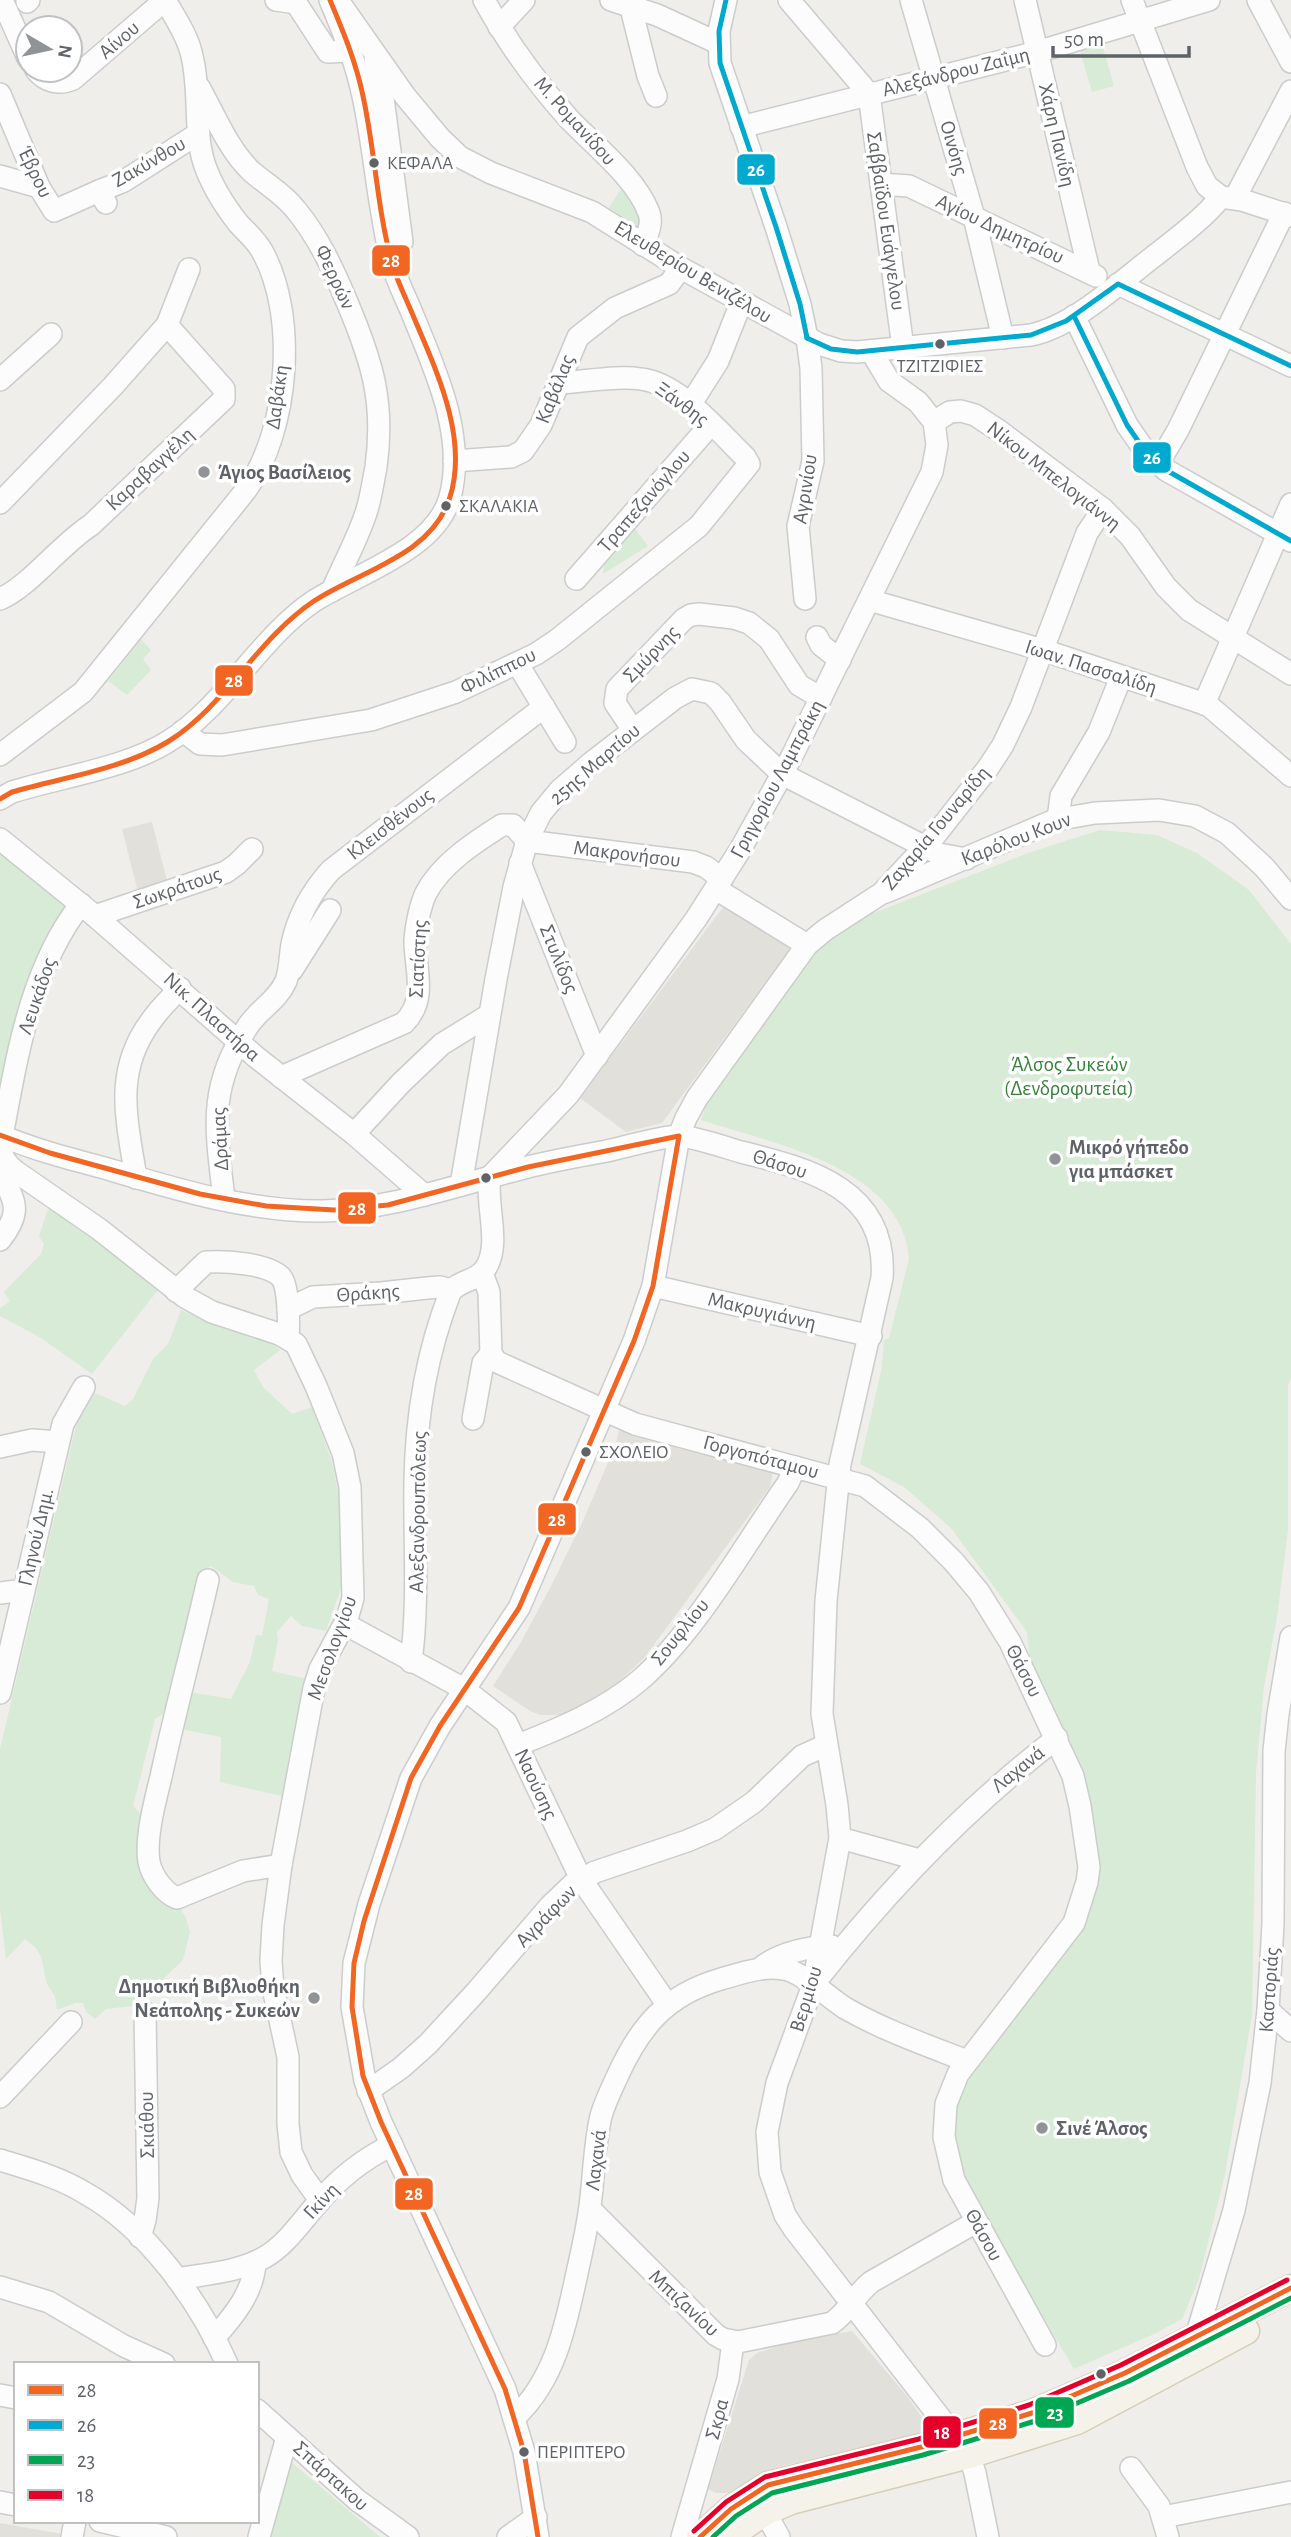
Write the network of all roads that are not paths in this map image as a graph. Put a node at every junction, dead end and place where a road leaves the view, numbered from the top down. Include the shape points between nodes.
1 (2, 0) edge
2 (164, 0) edge
3 (276, 0) edge
4 (330, 0) edge
5 (337, 0) edge
6 (484, 0) edge
7 (524, 0) edge
8 (726, 0) edge
9 (789, 0) edge
10 (911, 0) edge
11 (1024, 0) edge
12 (1209, 0) edge
13 (1258, 0) edge
14 (624, 2) edge
15 (1135, 10) edge
16 (14, 27) edge
17 (499, 27) junction
18 (718, 43) junction
19 (351, 44) junction
20 (1037, 52) junction
21 (374, 54) junction
22 (1290, 60) edge
23 (84, 70) edge
24 (933, 77) junction
25 (196, 82) junction
26 (1291, 91) edge
27 (0, 94) edge
28 (869, 94) junction
29 (405, 96) junction
30 (656, 96) dead end
31 (383, 98) junction
32 (741, 127) junction
33 (199, 133) junction
34 (0, 176) edge
35 (881, 184) junction
36 (38, 187) junction
37 (1228, 198) junction
38 (54, 211) joint
39 (1287, 214) edge
40 (974, 218) junction
41 (643, 244) junction
42 (681, 268) junction
43 (189, 269) dead end
44 (1089, 271) junction
45 (1116, 286) junction
46 (741, 303) junction
47 (1074, 316) junction
48 (414, 317) junction
49 (167, 325) junction
50 (51, 334) dead end
51 (1225, 335) junction
52 (807, 338) junction
53 (1003, 338) junction
54 (903, 348) junction
55 (870, 351) junction
56 (1291, 366) edge
57 (0, 380) edge
58 (558, 383) junction
59 (690, 405) junction
60 (934, 422) junction
61 (711, 424) junction
62 (454, 461) junction
63 (749, 462) joint
64 (1158, 464) junction
65 (0, 503) edge
66 (1291, 504) edge
67 (1103, 509) junction
68 (1284, 537) edge
69 (576, 579) dead end
70 (332, 591) junction
71 (0, 598) edge
72 (805, 599) dead end
73 (869, 600) junction
74 (817, 637) dead end
75 (1233, 638) junction
76 (1042, 650) junction
77 (840, 660) junction
78 (517, 663) junction
79 (1291, 674) edge
80 (1121, 677) junction
81 (821, 698) junction
82 (1204, 704) junction
83 (544, 706) junction
84 (633, 730) junction
85 (183, 731) junction
86 (565, 742) dead end
87 (0, 754) edge
88 (782, 774) junction
89 (1291, 776) edge
90 (0, 799) edge
91 (1058, 819) junction
92 (0, 839) edge
93 (527, 841) junction
94 (925, 846) junction
95 (252, 849) dead end
96 (965, 859) junction
97 (520, 863) junction
98 (719, 884) junction
99 (882, 893) junction
100 (1291, 899) edge
101 (88, 910) junction
102 (330, 910) dead end
103 (807, 945) junction
104 (287, 978) junction
105 (180, 988) junction
106 (489, 1015) junction
107 (239, 1041) junction
108 (597, 1056) junction
109 (281, 1077) junction
110 (535, 1129) junction
111 (354, 1134) junction
112 (1, 1136) edge
113 (680, 1136) junction
114 (5, 1162) junction
115 (547, 1163) junction
116 (490, 1177) junction
117 (136, 1178) junction
118 (461, 1185) junction
119 (424, 1195) junction
120 (224, 1199) junction
121 (0, 1240) edge
122 (482, 1273) junction
123 (653, 1286) junction
124 (451, 1290) junction
125 (176, 1291) junction
126 (288, 1309) junction
127 (871, 1336) junction
128 (288, 1337) junction
129 (492, 1357) junction
130 (84, 1387) dead end
131 (604, 1411) junction
132 (474, 1419) dead end
133 (58, 1442) junction
134 (0, 1447) edge
135 (795, 1467) junction
136 (839, 1478) junction
137 (208, 1580) dead end
138 (24, 1590) junction
139 (0, 1593) edge
140 (345, 1624) junction
141 (1291, 1637) edge
142 (411, 1662) junction
143 (464, 1689) junction
144 (0, 1693) edge
145 (1057, 1738) junction
146 (518, 1745) junction
147 (826, 1745) junction
148 (1282, 1753) edge
149 (840, 1838) junction
150 (920, 1860) junction
151 (281, 1866) junction
152 (581, 1879) junction
153 (821, 1947) junction
154 (843, 1947) junction
155 (759, 1969) junction
156 (813, 1986) junction
157 (667, 2004) junction
158 (1268, 2010) junction
159 (145, 2012) dead end
160 (71, 2022) dead end
161 (1291, 2031) edge
162 (967, 2061) junction
163 (368, 2091) junction
164 (0, 2097) edge
165 (392, 2145) junction
166 (0, 2160) edge
167 (320, 2200) junction
168 (590, 2209) junction
169 (976, 2222) junction
170 (140, 2237) junction
171 (255, 2262) junction
172 (177, 2279) junction
173 (0, 2287) edge
174 (1291, 2288) edge
175 (850, 2302) junction
176 (1291, 2308) edge
177 (1196, 2337) junction
178 (214, 2338) junction
179 (733, 2342) junction
180 (1045, 2345) dead end
181 (158, 2362) edge
182 (225, 2362) edge
183 (259, 2412) edge
184 (515, 2417) junction
185 (287, 2437) junction
186 (962, 2446) junction
187 (1131, 2468) dead end
188 (1291, 2492) edge
189 (695, 2495) junction
190 (765, 2512) junction
191 (115, 2523) edge
192 (537, 2527) edge
193 (724, 2527) edge
194 (1166, 2527) edge
195 (166, 2537) edge
196 (259, 2537) edge
197 (408, 2537) edge
198 (508, 2537) edge
199 (682, 2537) edge
200 (700, 2537) edge
201 (779, 2537) edge
202 (988, 2537) edge

1 - 16 street
2 - 23 street, Αίνου
2 - 25 street, Φερρών via 189,44
3 - 19 street via 296,3 328,52
4 - 19 street
5 - 21 street, Ελευθερίου Βενιζέλου
6 - 17 street, Μ. Ρομανίδου
7 - 17 street
8 - 18 street
9 - 28 street
10 - 24 street, Οινόης
11 - 20 street, Χάρη Πανίδη
12 - 15 street, Αλεξάνδρου Ζαΐμη
13 - 22 street
14 - 18 street
14 - 30 street
15 - 20 street, Αλεξάνδρου Ζαΐμη
15 - 37 street via 1197,167 1207,186
17 - 41 street, Μ. Ρομανίδου via 568,117 629,180 650,217
18 - 32 street, Αγρινίου
19 - 19 street via 364,65 397,267 401,269 371,63
19 - 48 street via 392,265
20 - 24 street, Αλεξάνδρου Ζαΐμη
20 - 44 street, Χάρη Πανίδη
21 - 29 street, Ελευθερίου Βενιζέλου
21 - 31 street
24 - 28 street, Αλεξάνδρου Ζαΐμη
24 - 40 street, Οινόης
25 - 33 street, Δαβάκη
25 - 70 street, Φερρών via 251,171 271,184 315,234 361,335 377,391 380,437 371,494
26 - 37 street, Ελευθερίου Βενιζέλου
27 - 36 street, Έβρου
28 - 32 street, Αλεξάνδρου Ζαΐμη
28 - 35 street, Σαββαϊδου Ευάγγελου
29 - 31 street
29 - 41 street, Ελευθερίου Βενιζέλου via 447,146 466,160 588,210
31 - 48 street
32 - 52 street, Αγρινίου via 780,238
33 - 38 street, Ζακύνθου via 102,197
33 - 87 street, Δαβάκη via 213,184 260,246 278,289 282,374 273,436 246,490 83,692
34 - 36 street
35 - 40 street, Αγίου Δημητρίου via 909,186
35 - 54 street, Σαββαϊδου Ευάγγελου
36 - 38 street, Έβρου
37 - 39 street
37 - 45 street, Ελευθερίου Βενιζέλου
39 - 51 street
40 - 44 street, Αγίου Δημητρίου
40 - 53 street, Οινόης
41 - 42 street, Ελευθερίου Βενιζέλου
42 - 46 street, Ελευθερίου Βενιζέλου
42 - 58 street, Καβάλας via 669,284 624,303 583,332 573,344
43 - 49 street
44 - 45 street, Αγίου Δημητρίου
45 - 47 street, Ελευθερίου Βενιζέλου
45 - 51 street, Αγίου Δημητρίου
46 - 52 street, Ελευθερίου Βενιζέλου
46 - 59 street via 718,361
47 - 53 street, Ελευθερίου Βενιζέλου via 1037,334
47 - 64 street via 1127,425
48 - 62 street via 446,408
49 - 65 street
49 - 71 street, Καραβαγγέλη via 224,389 224,399 91,525 17,589
50 - 57 street
51 - 56 street, Αγίου Δημητρίου
51 - 64 street
52 - 55 street, Ελευθερίου Βενιζέλου via 836,350
52 - 72 street, Αγρινίου via 813,461 798,526
53 - 54 street, Ελευθερίου Βενιζέλου
54 - 55 street, Ελευθερίου Βενιζέλου
55 - 60 street via 884,374
58 - 59 street, Ξάνθης via 646,379
58 - 62 street, Καβάλας via 541,425 523,452
59 - 61 street, Ξάνθης
60 - 67 street, Νίκου Μπελογιάννη via 957,411 975,415
60 - 73 street, Γρηγορίου Λαμπράκη via 935,464
61 - 63 street, Ξάνθης
61 - 69 street, Τραπεζανόγλου
62 - 70 street via 449,500 431,530
63 - 78 street, Φιλίππου via 699,526 557,640
64 - 68 street
66 - 68 street
67 - 75 street, Νίκου Μπελογιάννη via 1130,536 1173,596
67 - 76 street, Ζαχαρία Γουναρίδη via 1087,533
68 - 75 street
70 - 85 street via 291,619
73 - 76 street, Ιωαν. Πασσαλίδη
73 - 77 street, Γρηγορίου Λαμπράκη
74 - 77 street
75 - 79 street, Νίκου Μπελογιάννη
75 - 82 street
76 - 80 street, Ιωαν. Πασσαλίδη
76 - 94 street, Ζαχαρία Γουναρίδη via 1003,745
77 - 81 street, Γρηγορίου Λαμπράκη
78 - 83 street
78 - 85 street, Φιλίππου via 438,699 371,720 222,745 200,744
80 - 82 street, Ιωαν. Πασσαλίδη
80 - 91 street via 1099,732 1061,796
81 - 84 street, Σμύρνης via 795,682 769,639 756,627 734,618 695,614 684,619 617,689 615,703
81 - 88 street, Γρηγορίου Λαμπράκη
82 - 89 street, Ιωαν. Πασσαλίδη
83 - 86 street
83 - 104 street, Κλεισθένους via 331,870 304,908
84 - 88 street, 25ης Μαρτίου via 683,693 702,689 717,698 746,740
84 - 93 street, 25ης Μαρτίου via 560,790
85 - 90 street via 141,755
88 - 94 street, 25ης Μαρτίου
88 - 98 street, Γρηγορίου Λαμπράκη
91 - 96 street, Καρόλου Κουν
91 - 100 street, Καρόλου Κουν via 1138,810 1195,816 1240,844
92 - 101 street, Νικ. Πλαστήρα
93 - 97 street, 25ης Μαρτίου
93 - 98 street, Μακρονήσου via 693,862 703,865
93 - 109 street, Σιατίστης via 513,825 502,825 448,864 426,892 415,939 418,998 404,1023
94 - 96 street, 25ης Μαρτίου
94 - 99 street, Ζαχαρία Γουναρίδη
95 - 101 street, Σωκράτους via 222,873
96 - 99 street, Καρόλου Κουν
97 - 106 street, 25ης Μαρτίου
97 - 108 street, Στυλίδος
98 - 103 street, Μακρονήσου
98 - 108 street, Γρηγορίου Λαμπράκη
99 - 103 street, Ζαχαρία Γουναρίδη
101 - 105 street, Νικ. Πλαστήρα
101 - 112 street, Λευκάδος via 58,938 34,998
102 - 104 street, Κλεισθένους
103 - 113 street, Ζαχαρία Γουναρίδη via 696,1098
104 - 107 street, Κλεισθένους
105 - 107 street, Νικ. Πλαστήρα
105 - 117 street via 150,1022 129,1061 124,1097
106 - 111 street via 442,1044
106 - 118 street, 25ης Μαρτίου
107 - 109 street, Νικ. Πλαστήρα
107 - 120 street, Δράμας via 222,1078 217,1104
108 - 110 street, Γρηγορίου Λαμπράκη
109 - 111 street, Νικ. Πλαστήρα
110 - 115 street
110 - 116 street, Γρηγορίου Λαμπράκη
111 - 119 street, Νικ. Πλαστήρα
112 - 114 street
112 - 117 street
113 - 115 street
113 - 123 street, Ζαχαρία Γουναρίδη
113 - 127 street, Θάσου via 804,1171 843,1189 859,1203 876,1229 883,1260
114 - 121 street via 2,1178 14,1210
114 - 125 street via 105,1233
115 - 116 street
116 - 118 street
116 - 122 street via 491,1250
117 - 120 street
118 - 119 street
119 - 120 street via 379,1206 321,1211
122 - 124 street
122 - 129 street via 489,1289
123 - 127 street, Μακρυγιάννη
123 - 131 street, Ζαχαρία Γουναρίδη
124 - 126 street, Θράκης via 427,1287 313,1297
124 - 142 street, Αλεξανδρουπόλεως via 419,1422
125 - 126 street via 206,1262 247,1264 279,1276
125 - 128 street via 212,1312
126 - 128 street
127 - 136 street, Θάσου
128 - 140 street, Μεσολογγίου via 316,1385 349,1475 354,1588
129 - 131 street, Γοργοπόταμου
129 - 132 street via 483,1363
130 - 133 street, Γληνού Δημ. via 65,1418
131 - 135 street, Γοργοπόταμου via 635,1424
131 - 143 street, Ζαχαρία Γουναρίδη via 523,1600
133 - 134 street via 32,1440
133 - 138 street, Γληνού Δημ.
135 - 136 street, Γοργοπόταμου
135 - 146 street, Σουφλίου via 693,1620 651,1670 597,1709
136 - 145 street, Θάσου via 865,1486 895,1507 954,1562 1010,1642
136 - 147 street, Βερμίου via 823,1647 821,1704
137 - 151 street via 158,1788 149,1864 155,1877 177,1898 243,1871
138 - 139 street
138 - 144 street, Γληνού Δημ.
140 - 142 street, Ναούσης
140 - 151 street, Μεσολογγίου via 314,1688
141 - 148 street, Καστοριάς via 1278,1714
142 - 143 street, Ναούσης
143 - 146 street, Ναούσης via 506,1722
143 - 163 street, Ζαχαρία Γουναρίδη via 411,1778 360,1937 352,2007
145 - 150 street, Λαχανά via 986,1795
145 - 162 street, Θάσου via 1073,1776 1087,1855 1087,1882 1079,1913
146 - 152 street, Ναούσης
147 - 149 street, Βερμίου
147 - 152 street, Αγράφων via 802,1756 754,1802 715,1829
148 - 158 street, Καστοριάς
149 - 150 street
149 - 153 street, Βερμίου
150 - 154 street, Λαχανά
151 - 167 street, Μεσολογγίου via 271,1961 288,2057 289,2141 296,2165
152 - 157 street, Ναούσης
152 - 163 street, Αγράφων via 558,1897 428,2045
153 - 154 street, Λαχανά
153 - 155 street, Λαχανά via 773,1959
153 - 156 street, Βερμίου
154 - 156 street, Λαχανά
155 - 156 street, Λαχανά via 788,1969
155 - 157 street, Λαχανά via 702,1985
156 - 162 street via 863,2017
156 - 175 street, Βερμίου via 772,2101 768,2160 785,2215
157 - 168 street, Λαχανά via 634,2042 605,2103
158 - 161 street
158 - 177 street, Καστοριάς via 1247,2153
159 - 170 street, Σκιάθου via 148,2198
160 - 164 street
162 - 169 street, Θάσου via 949,2093 944,2137 951,2171
163 - 165 street, Ζαχαρία Γουναρίδη
165 - 167 street, Γκίνη via 358,2165
165 - 184 street, Ζαχαρία Γουναρίδη
166 - 170 street via 78,2189
167 - 171 street, Γκίνη via 277,2249
168 - 179 street, Μπιζανίου via 716,2335
168 - 184 street, Λαχανά via 559,2343 538,2389
169 - 175 street, Μπιζανίου via 872,2282
169 - 180 street, Θάσου
170 - 172 street
171 - 172 street, Γκίνη
171 - 178 street via 251,2284
172 - 178 street
173 - 181 street via 49,2302
174 - 177 main road
175 - 179 street, Μπιζανίου via 829,2324
175 - 186 street, Βερμίου
176 - 186 main road via 1087,2417
177 - 186 main road
178 - 182 street
179 - 189 street, Σκρα via 728,2379
183 - 185 street, Σπάρτακου
184 - 192 street, Ζαχαρία Γουναρίδη
185 - 196 street
185 - 197 street, Σπάρτακου via 371,2512
186 - 190 main road
186 - 193 main road via 777,2482 754,2493
186 - 202 street via 975,2473
187 - 194 street via 1154,2498
188 - 194 street
189 - 193 street
189 - 199 street, Σκρα
190 - 193 main road
190 - 201 street
191 - 195 street
192 - 198 street
193 - 200 main road

